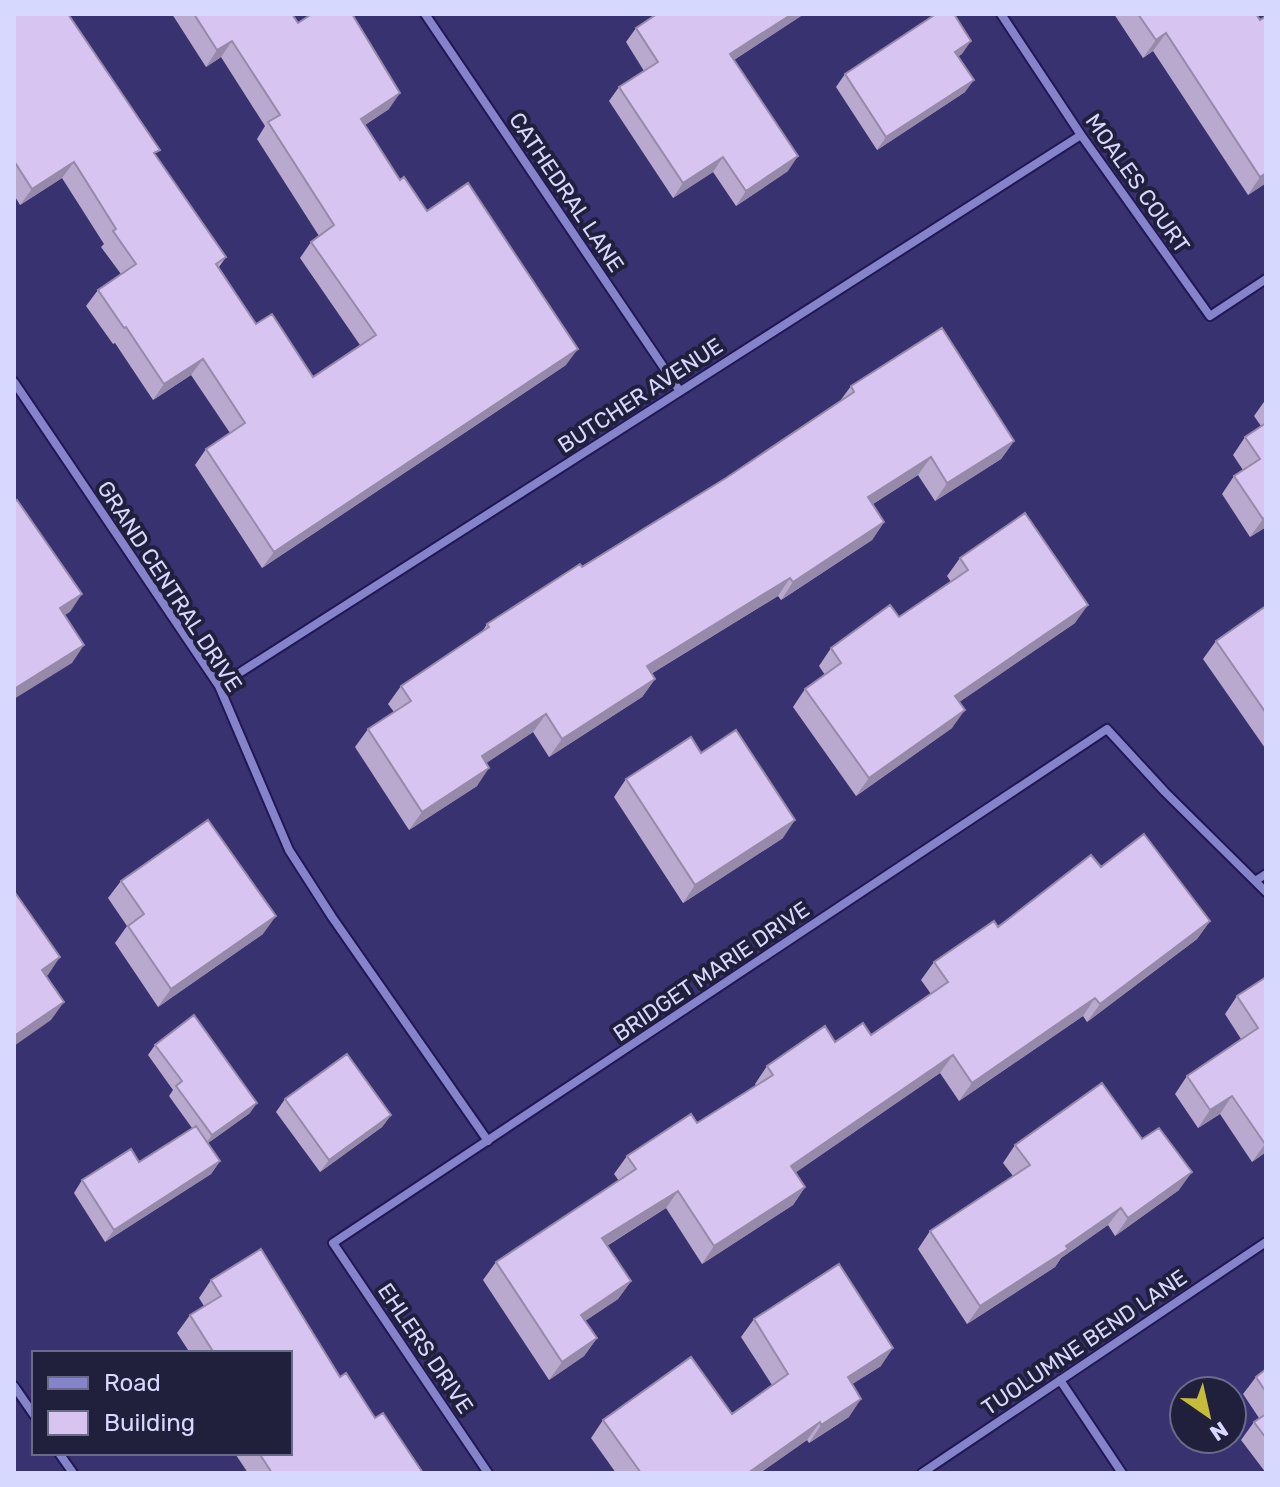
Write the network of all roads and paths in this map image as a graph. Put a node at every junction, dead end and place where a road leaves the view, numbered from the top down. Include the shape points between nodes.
1 (425, 14) edge
2 (1001, 14) edge
3 (1081, 135) junction
4 (1266, 279) edge
5 (14, 382) edge
6 (679, 390) junction
7 (219, 686) junction
8 (1266, 874) edge
9 (1255, 881) junction
10 (1266, 892) edge
11 (488, 1141) junction
12 (1266, 1242) edge
13 (333, 1243) joint
14 (1060, 1380) junction
15 (14, 1386) edge
16 (32, 1412) edge
17 (60, 1455) edge
18 (73, 1473) edge
19 (488, 1473) edge
20 (922, 1473) edge
21 (1122, 1473) edge

1 - 6 street, CATHEDRAL LANE
2 - 3 street, MOALES COURT
3 - 4 street, MOALES COURT via 1210,316
3 - 6 street, BUTCHER AVENUE
5 - 7 street, GRAND CENTRAL DRIVE
6 - 7 street, BUTCHER AVENUE
7 - 11 street, GRAND CENTRAL DRIVE via 289,850
8 - 9 street
9 - 10 street
9 - 11 street, BRIDGET MARIE DRIVE via 1107,729
11 - 13 street, BRIDGET MARIE DRIVE
12 - 14 street, TUOLUMNE BEND LANE
13 - 19 street, EHLERS DRIVE
14 - 20 street, TUOLUMNE BEND LANE
14 - 21 street
15 - 16 street
17 - 18 street

